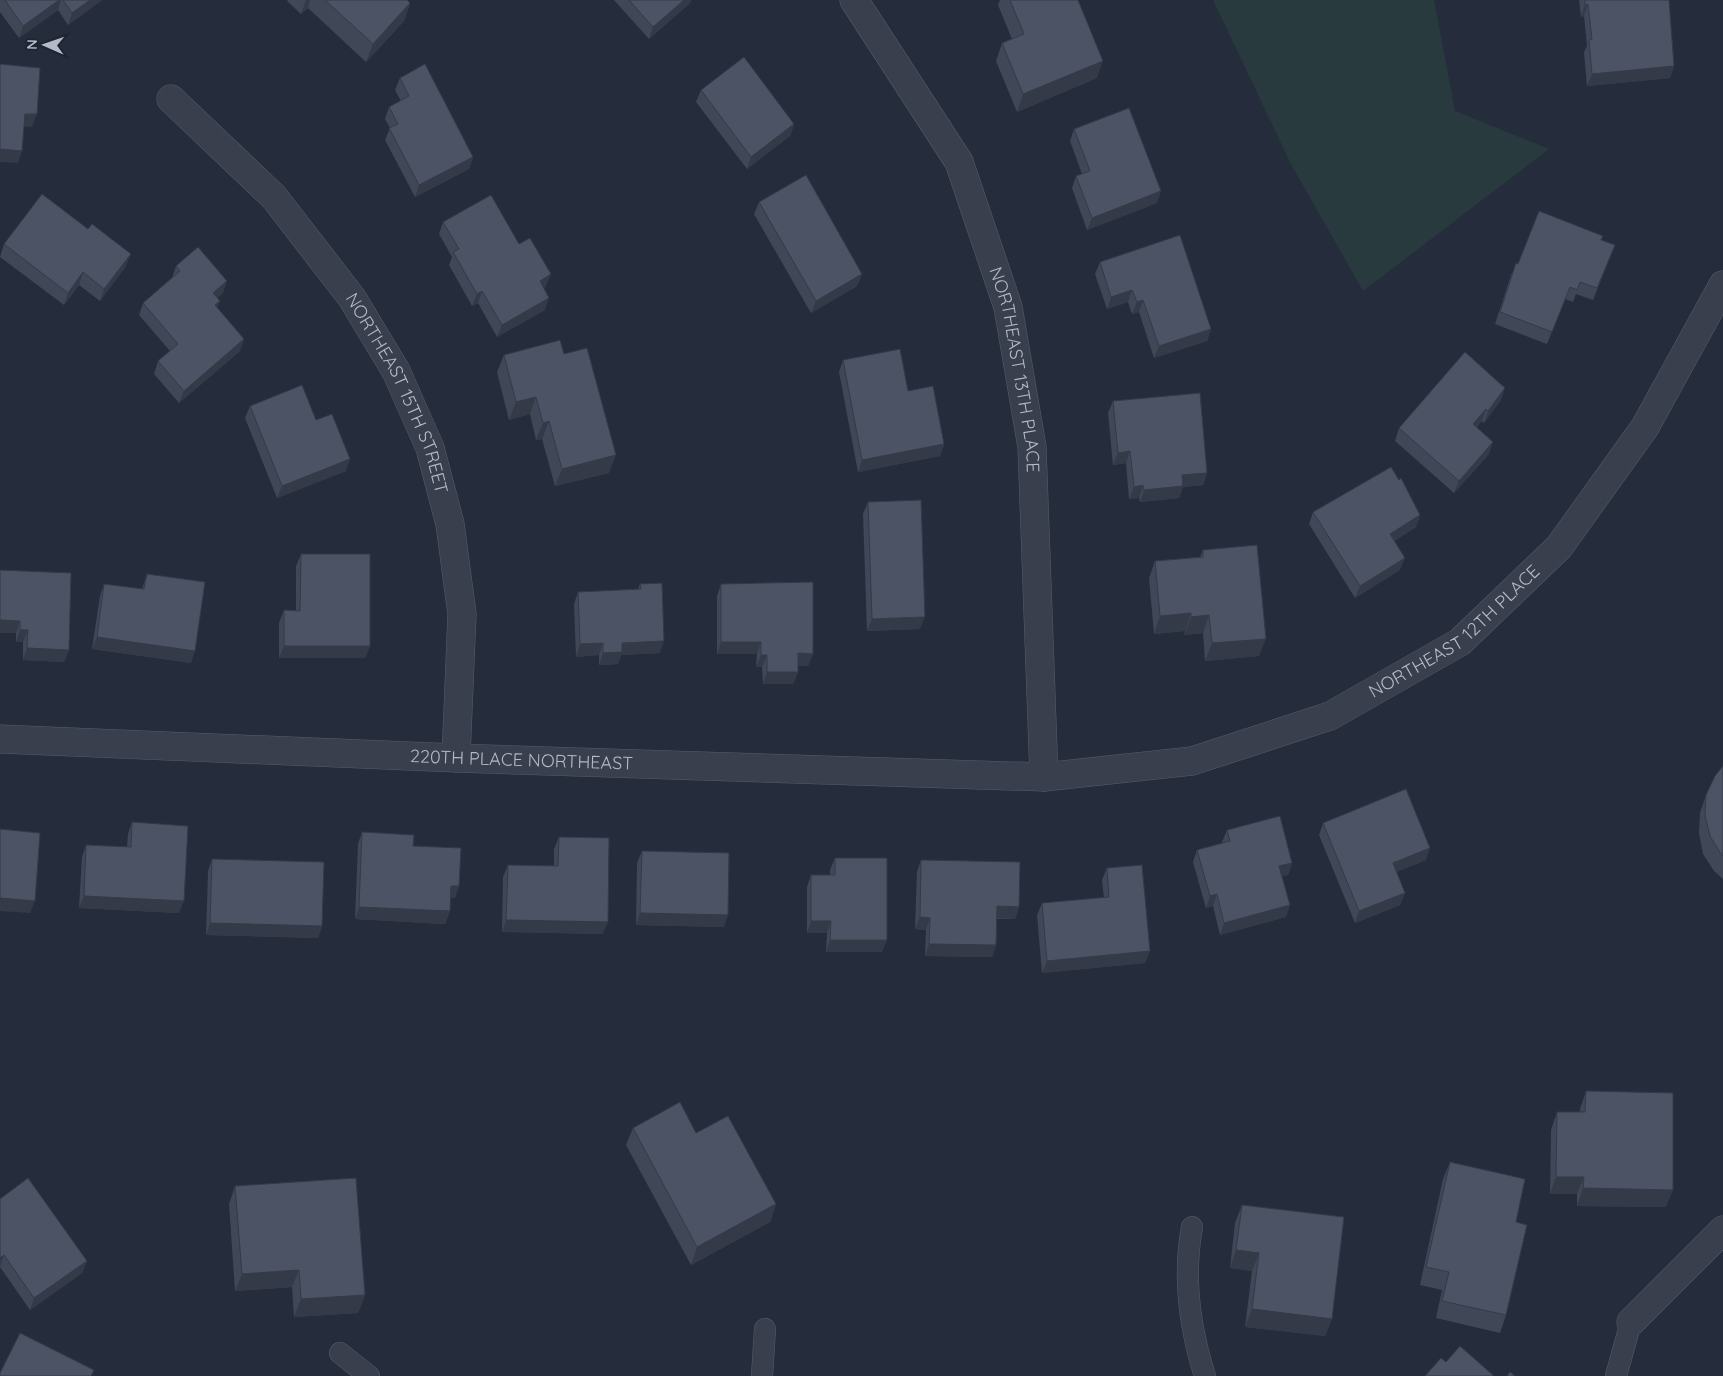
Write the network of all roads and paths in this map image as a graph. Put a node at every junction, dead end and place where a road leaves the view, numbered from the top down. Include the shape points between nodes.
1 (854, 0) edge
2 (170, 99) dead end
3 (1723, 285) edge
4 (0, 739) edge
5 (456, 758) junction
6 (1044, 777) junction
7 (1192, 1227) dead end
8 (1723, 1230) edge
9 (1631, 1322) joint
10 (765, 1329) dead end
11 (340, 1353) dead end
12 (369, 1376) edge
13 (762, 1376) edge
14 (1205, 1376) edge
15 (1616, 1376) edge

1 - 6 street, NORTHEAST 13TH PLACE via 959,162 1008,307 1032,447
2 - 5 street, NORTHEAST 15TH STREET via 274,197 352,298 396,371 430,448 450,524 462,614
3 - 6 street, NORTHEAST 12TH PLACE via 1645,428 1559,547 1460,642 1330,716 1220,752 1192,761
4 - 5 street, 220TH PLACE NORTHEAST
5 - 6 street, 220TH PLACE NORTHEAST
7 - 14 lane via 1188,1251 1190,1295 1197,1350
8 - 9 street
9 - 15 lane
10 - 13 lane
11 - 12 lane

